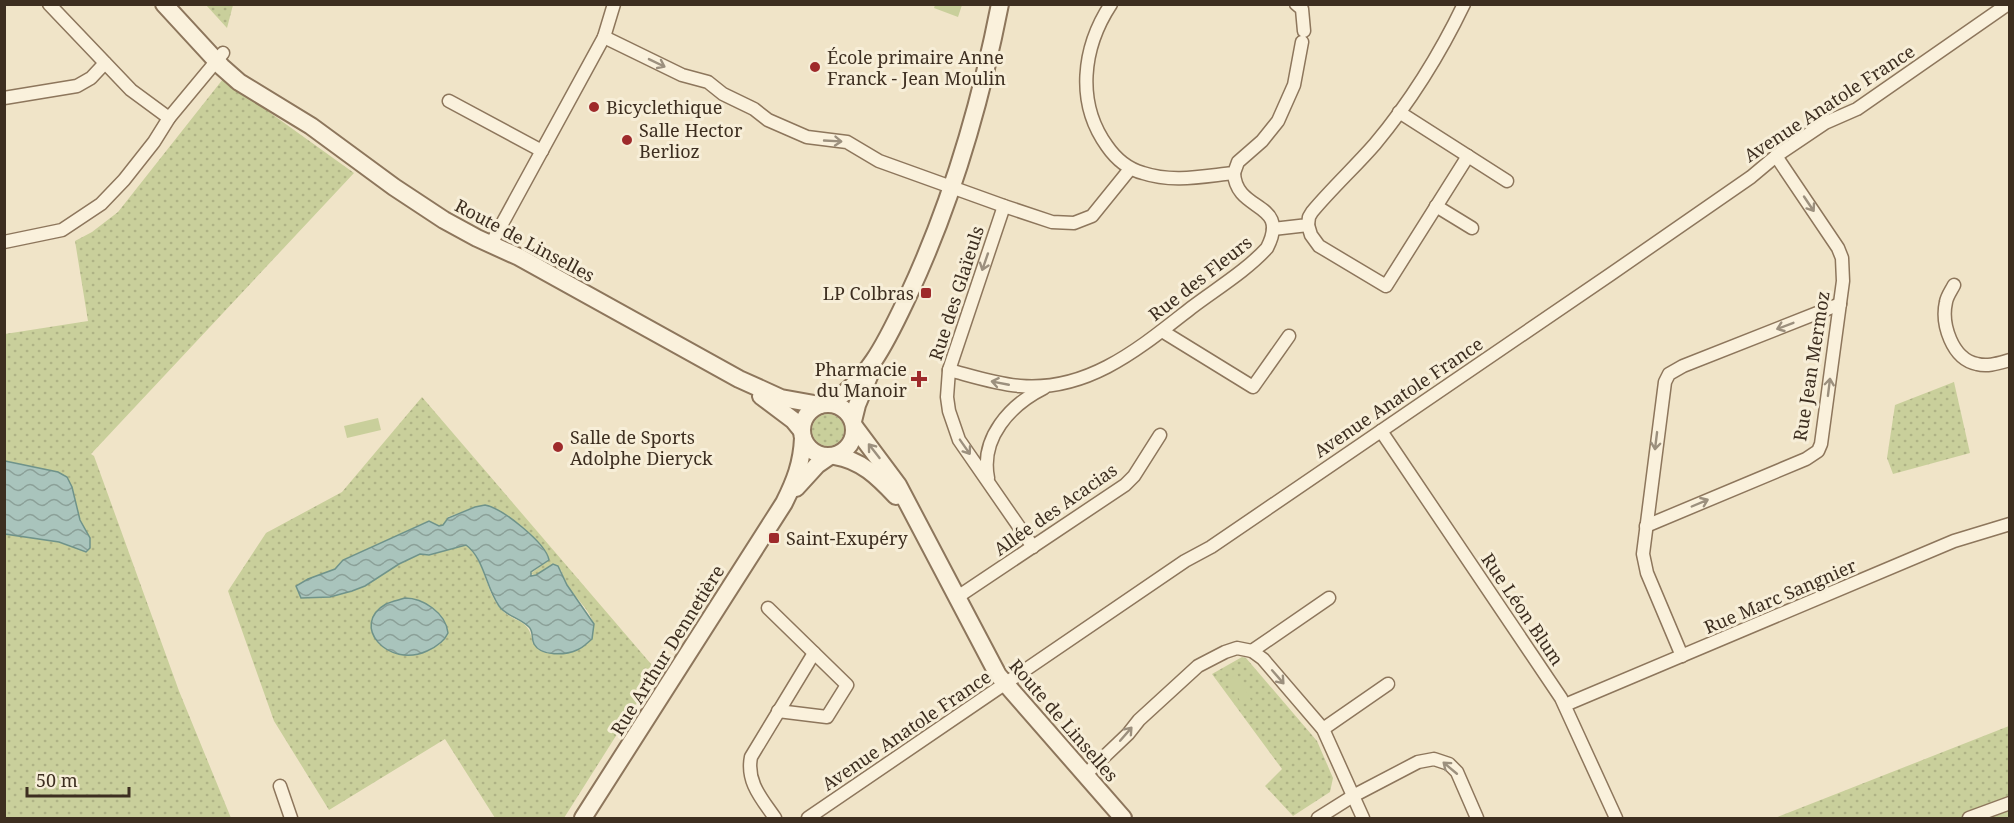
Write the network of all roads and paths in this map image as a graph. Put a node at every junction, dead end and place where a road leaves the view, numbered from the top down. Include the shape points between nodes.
1 (49, 4) edge
2 (164, 4) edge
3 (178, 4) edge
4 (614, 4) edge
5 (1000, 4) edge
6 (1111, 4) edge
7 (1464, 4) edge
8 (2008, 4) edge
9 (1302, 6) edge
10 (604, 37) junction
11 (220, 57) junction
12 (105, 63) junction
13 (4, 98) edge
14 (449, 101) dead end
15 (1399, 112) junction
16 (169, 118) junction
17 (542, 151) junction
18 (1468, 156) junction
19 (1776, 156) junction
20 (1131, 169) junction
21 (1234, 173) junction
22 (1507, 181) dead end
23 (953, 188) junction
24 (1004, 206) junction
25 (1436, 206) junction
26 (1308, 225) junction
27 (1472, 228) dead end
28 (1273, 229) junction
29 (4, 242) edge
30 (491, 244) junction
31 (1954, 285) dead end
32 (1840, 304) junction
33 (1162, 331) junction
34 (1289, 336) dead end
35 (880, 350) junction
36 (2010, 360) edge
37 (949, 370) junction
38 (739, 379) junction
39 (1053, 384) junction
40 (823, 404) junction
41 (854, 424) junction
42 (1381, 430) junction
43 (802, 434) junction
44 (1160, 435) dead end
45 (832, 456) junction
46 (990, 483) junction
47 (784, 503) junction
48 (912, 515) junction
49 (2010, 524) edge
50 (1646, 526) junction
51 (1033, 547) junction
52 (956, 598) junction
53 (1329, 598) dead end
54 (768, 608) dead end
55 (1252, 651) junction
56 (814, 653) junction
57 (1682, 656) junction
58 (1388, 684) dead end
59 (1005, 685) junction
60 (1565, 705) junction
61 (778, 711) junction
62 (1323, 729) junction
63 (1085, 776) junction
64 (280, 786) dead end
65 (1353, 796) junction
66 (2010, 803) edge
67 (291, 819) edge
68 (583, 819) edge
69 (775, 819) edge
70 (808, 819) edge
71 (1124, 819) edge
72 (1318, 819) edge
73 (1363, 819) edge
74 (1477, 819) edge
75 (1616, 819) edge
76 (1969, 819) edge

1 - 12 street
2 - 11 street, Route de Linselles
3 - 11 street, Route de Linselles
4 - 10 street
5 - 23 street via 976,115
6 - 20 street via 1090,52 1086,97 1099,134 1111,152
7 - 15 street via 1436,57
8 - 19 street, Avenue Anatole France via 1857,109 1825,123
9 - 21 street via 1298,71 1284,108 1270,132 1238,162
10 - 17 street
10 -> 23 street via 682,75 708,82 772,122 815,139 847,142 875,159
11 - 16 street
11 - 30 street, Route de Linselles via 394,187 444,220
12 - 13 street via 77,86
12 - 16 street via 131,90
14 - 17 street
15 - 18 street
15 - 26 street via 1312,212
16 - 29 street via 124,180 93,211 62,230
17 - 30 street
18 - 22 street
18 - 25 street
19 -> 32 street, Rue Jean Mermoz via 1838,248 1843,270
19 - 42 street, Avenue Anatole France via 1751,177
20 - 21 street via 1165,178
20 - 24 street via 1100,209 1083,221 1059,223
21 - 28 street via 1241,195 1267,213
23 - 24 street
23 - 35 street via 923,263
24 -> 37 street, Rue des Glaïeuls
25 - 26 street via 1386,286 1319,246
25 - 27 street
26 - 28 street, Rue des Fleurs
28 - 33 street, Rue des Fleurs via 1262,254
30 - 38 street, Route de Linselles
31 - 36 street via 1946,299 1945,312 1957,352 1968,362 1981,365
50 -> 32 street, Rue Jean Mermoz via 1818,451
32 -> 50 street via 1669,374 1662,394
33 - 34 street via 1253,387
33 - 39 street, Rue des Fleurs via 1110,367
35 - 40 street via 854,384
35 - 41 street via 860,396
39 -> 37 street, Rue des Fleurs via 1010,385
37 -> 46 street, Rue des Glaïeuls via 947,398 953,426
38 - 40 street, Route de Linselles via 781,398
38 - 43 street, Route de Linselles via 790,418
39 - 46 street via 1030,395 1000,423 986,456
40 - 41 street via 843,408
40 - 43 street via 805,417
41 - 45 street via 850,444 842,453
48 -> 41 street, Route de Linselles via 898,485
42 - 59 street, Avenue Anatole France
42 - 60 street, Rue Léon Blum
43 - 45 street via 814,453
43 - 47 street, Rue Arthur Dennetière via 799,473
44 - 51 street, Allée des Acacias via 1125,484
45 - 47 street, Rue Arthur Dennetière via 810,472
45 - 48 street, Route de Linselles via 855,461 870,471
46 - 51 street, Rue des Glaïeuls
47 - 68 street, Rue Arthur Dennetière
48 - 52 street, Route de Linselles
49 - 57 street, Rue Marc Sangnier via 1954,541
50 - 57 street via 1644,563
51 - 52 street, Allée des Acacias
52 - 59 street, Route de Linselles
53 - 55 street
54 - 56 street
55 -> 62 street
63 -> 55 street via 1195,668 1232,649
56 - 61 street
56 - 61 street via 847,685 827,717
57 - 60 street, Rue Marc Sangnier
58 - 62 street
59 - 63 street, Route de Linselles
59 - 70 street, Avenue Anatole France
60 - 75 street, Rue Léon Blum
61 - 69 street via 754,749 750,765 753,786
62 - 65 street
63 - 71 street, Route de Linselles
64 - 67 street
65 - 72 street
65 - 73 street
74 -> 65 street via 1457,772 1438,760 1423,760
66 - 76 street

